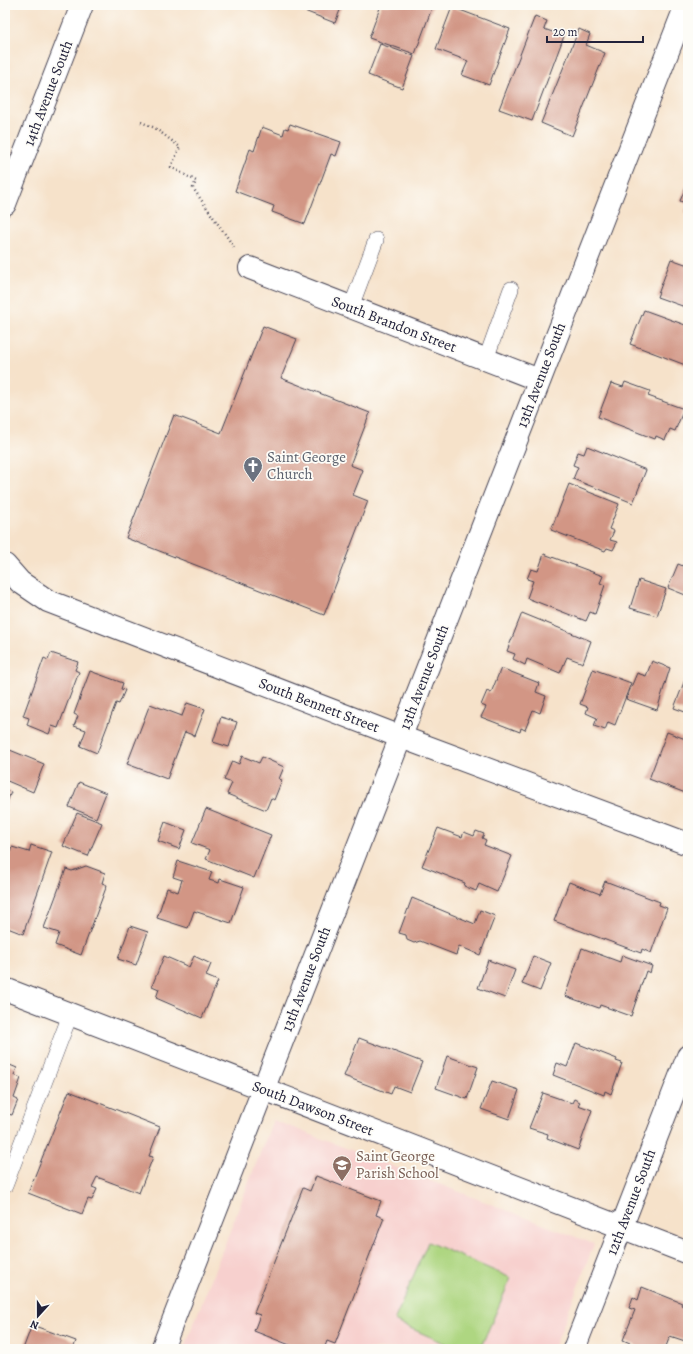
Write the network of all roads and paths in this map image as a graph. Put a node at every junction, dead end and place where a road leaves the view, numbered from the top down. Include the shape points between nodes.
1 (82, 5) edge
2 (686, 5) edge
3 (141, 122) dead end
4 (5, 204) edge
5 (216, 222) dead end
6 (376, 240) dead end
7 (250, 268) dead end
8 (511, 289) dead end
9 (351, 307) junction
10 (486, 359) junction
11 (539, 380) junction
12 (5, 565) edge
13 (401, 737) junction
14 (688, 844) edge
15 (5, 989) edge
16 (70, 1014) junction
17 (688, 1056) edge
18 (263, 1089) junction
19 (5, 1186) edge
20 (621, 1228) junction
21 (688, 1253) edge
22 (162, 1349) edge
23 (574, 1349) edge

1 - 4 street, 14th Avenue South
2 - 11 street, 13th Avenue South
3 - 5 path via 155,128 180,147 171,167 196,181 193,188
6 - 9 lane
7 - 9 street, South Brandon Street
8 - 10 lane
9 - 10 street, South Brandon Street
10 - 11 street, South Brandon Street
11 - 13 street, 13th Avenue South
12 - 13 street, South Bennett Street via 20,582 48,601
13 - 14 street, South Bennett Street
13 - 18 street, 13th Avenue South
15 - 16 street, South Dawson Street
16 - 18 street, South Dawson Street
16 - 19 lane
17 - 20 street, 12th Avenue South
18 - 20 street, South Dawson Street
18 - 22 street, 13th Avenue South
20 - 21 street, South Dawson Street
20 - 23 street, 12th Avenue South

